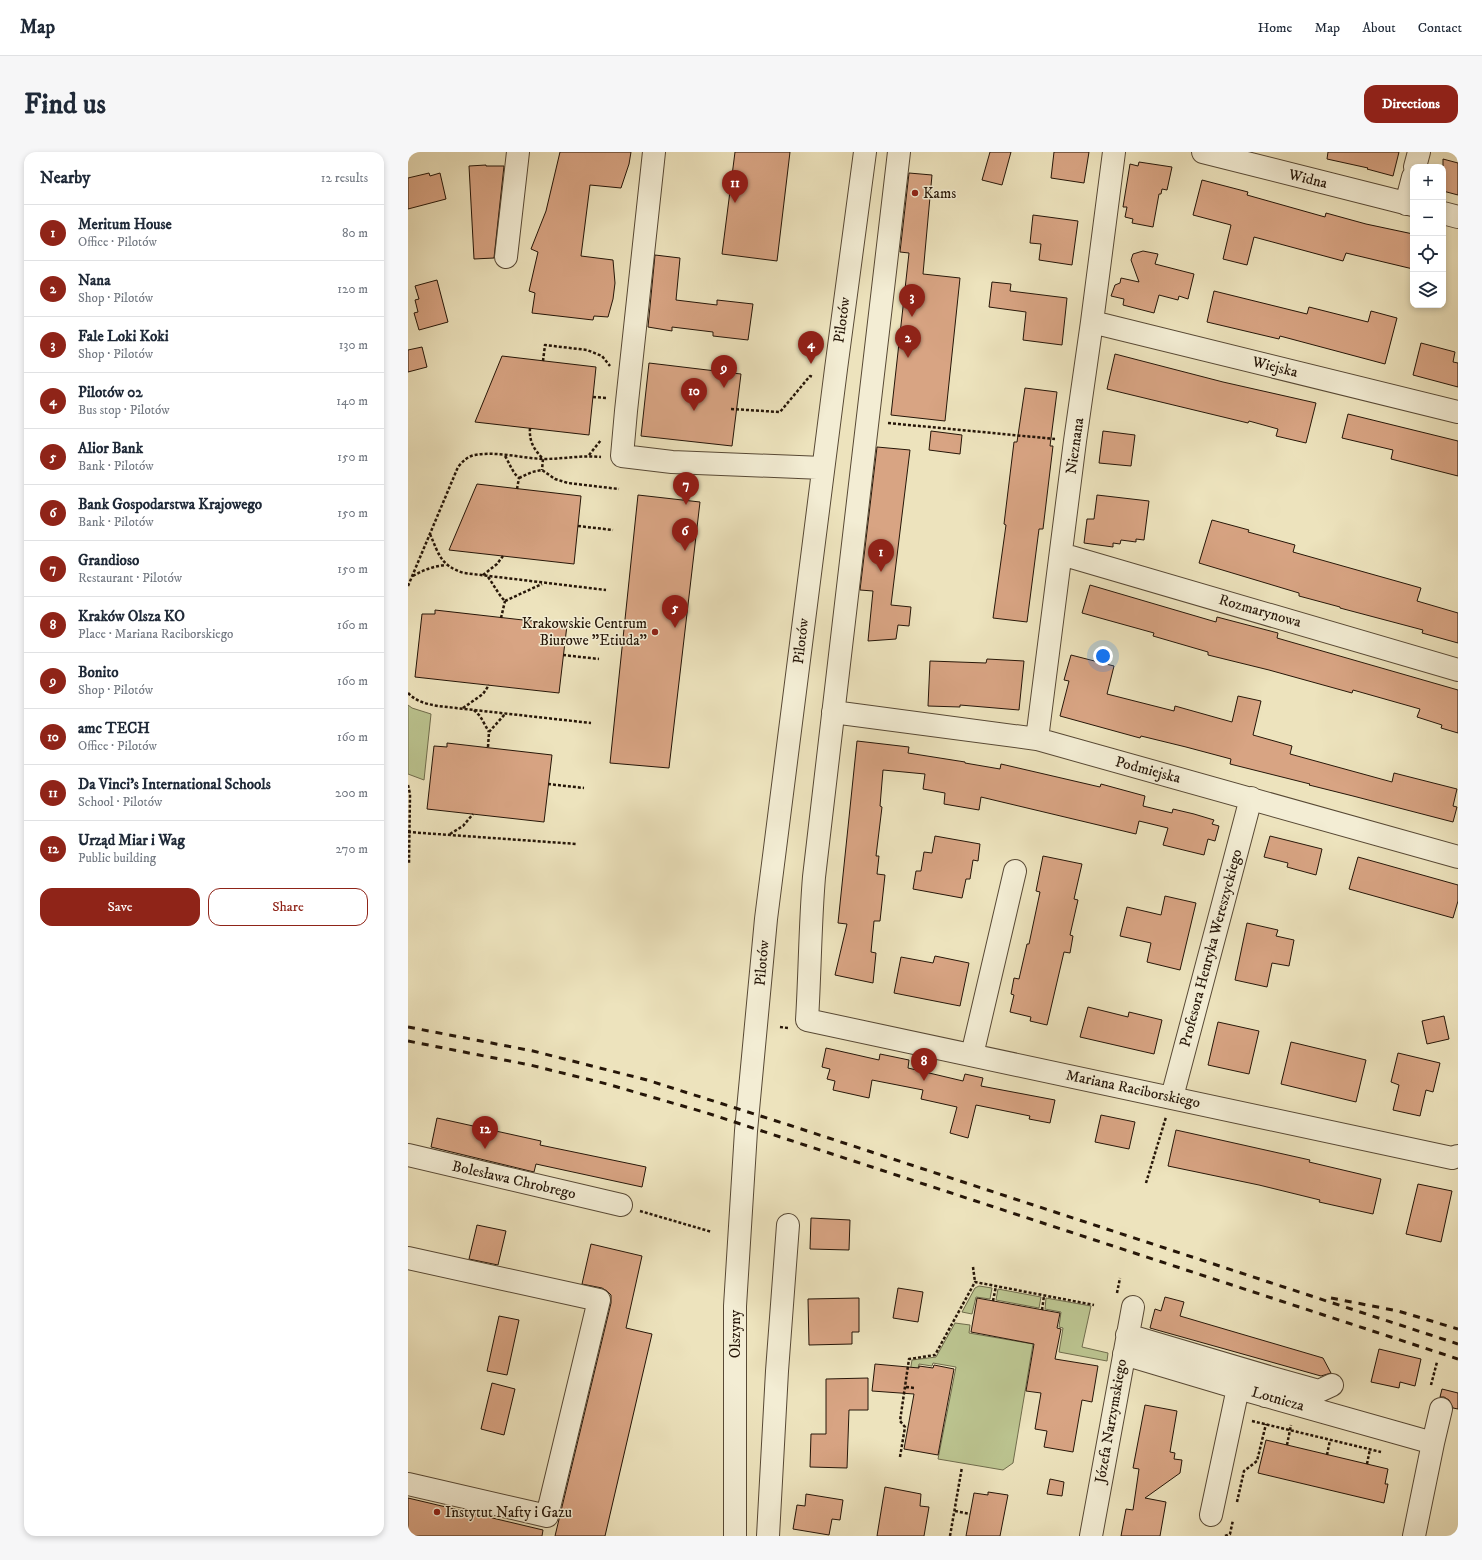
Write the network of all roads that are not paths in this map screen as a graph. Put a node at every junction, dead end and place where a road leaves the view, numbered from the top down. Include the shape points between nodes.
1 (518, 152) edge
2 (654, 152) edge
3 (865, 152) edge
4 (899, 152) edge
5 (1114, 152) edge
6 (1203, 152) edge
7 (1419, 152) edge
8 (1417, 164) edge
9 (1410, 204) edge
10 (1446, 214) edge
11 (1458, 217) edge
12 (506, 257) dead end
13 (1092, 322) junction
14 (1458, 412) edge
15 (823, 468) junction
16 (1061, 554) junction
17 (1458, 670) edge
18 (833, 712) junction
19 (1037, 739) junction
20 (1251, 798) junction
21 (1458, 856) edge
22 (1015, 871) dead end
23 (972, 1055) junction
24 (1172, 1097) junction
25 (746, 1131) joint
26 (408, 1155) edge
27 (1458, 1156) edge
28 (621, 1205) road end
29 (788, 1225) dead end
30 (408, 1258) edge
31 (1125, 1302) road end
32 (1126, 1345) junction
33 (1332, 1385) dead end
34 (1267, 1386) junction
35 (1238, 1388) junction
36 (1441, 1409) dead end
37 (1433, 1443) junction
38 (408, 1484) edge
39 (1211, 1515) dead end
40 (1418, 1535) edge
41 (735, 1536) edge
42 (768, 1536) edge
43 (1091, 1536) edge

1 - 12 street
2 - 15 street via 622,456 672,462
3 - 15 street, Pilotów
4 - 18 street
5 - 13 street, Nieznana
6 - 9 street, Widna
7 - 8 street
10 - 11 street
13 - 14 street, Wiejska
13 - 16 street, Nieznana
15 - 25 street, Pilotów via 766,919
16 - 17 street, Rozmarynowa
16 - 19 street, Nieznana
18 - 19 street, Podmiejska
18 - 23 street, Mariana Raciborskiego via 814,877 807,1020
19 - 20 street, Podmiejska
20 - 21 street, Podmiejska
20 - 24 street, Profesora Henryka Wereszyckiego
22 - 23 street
23 - 24 street, Mariana Raciborskiego
24 - 27 street, Mariana Raciborskiego via 1452,1158
25 - 41 street, Olszyny via 735,1306
26 - 28 street, Bolesława Chrobrego
29 - 42 street
30 - 38 street via 599,1300 547,1516
31 - 32 street, Józefa Narzymskiego
32 - 34 street
32 - 35 street, Lotnicza
32 - 43 street, Józefa Narzymskiego
33 - 34 street via 1320,1391
34 - 35 street, Lotnicza
34 - 37 street, Lotnicza
35 - 39 street
36 - 37 street
37 - 40 street

